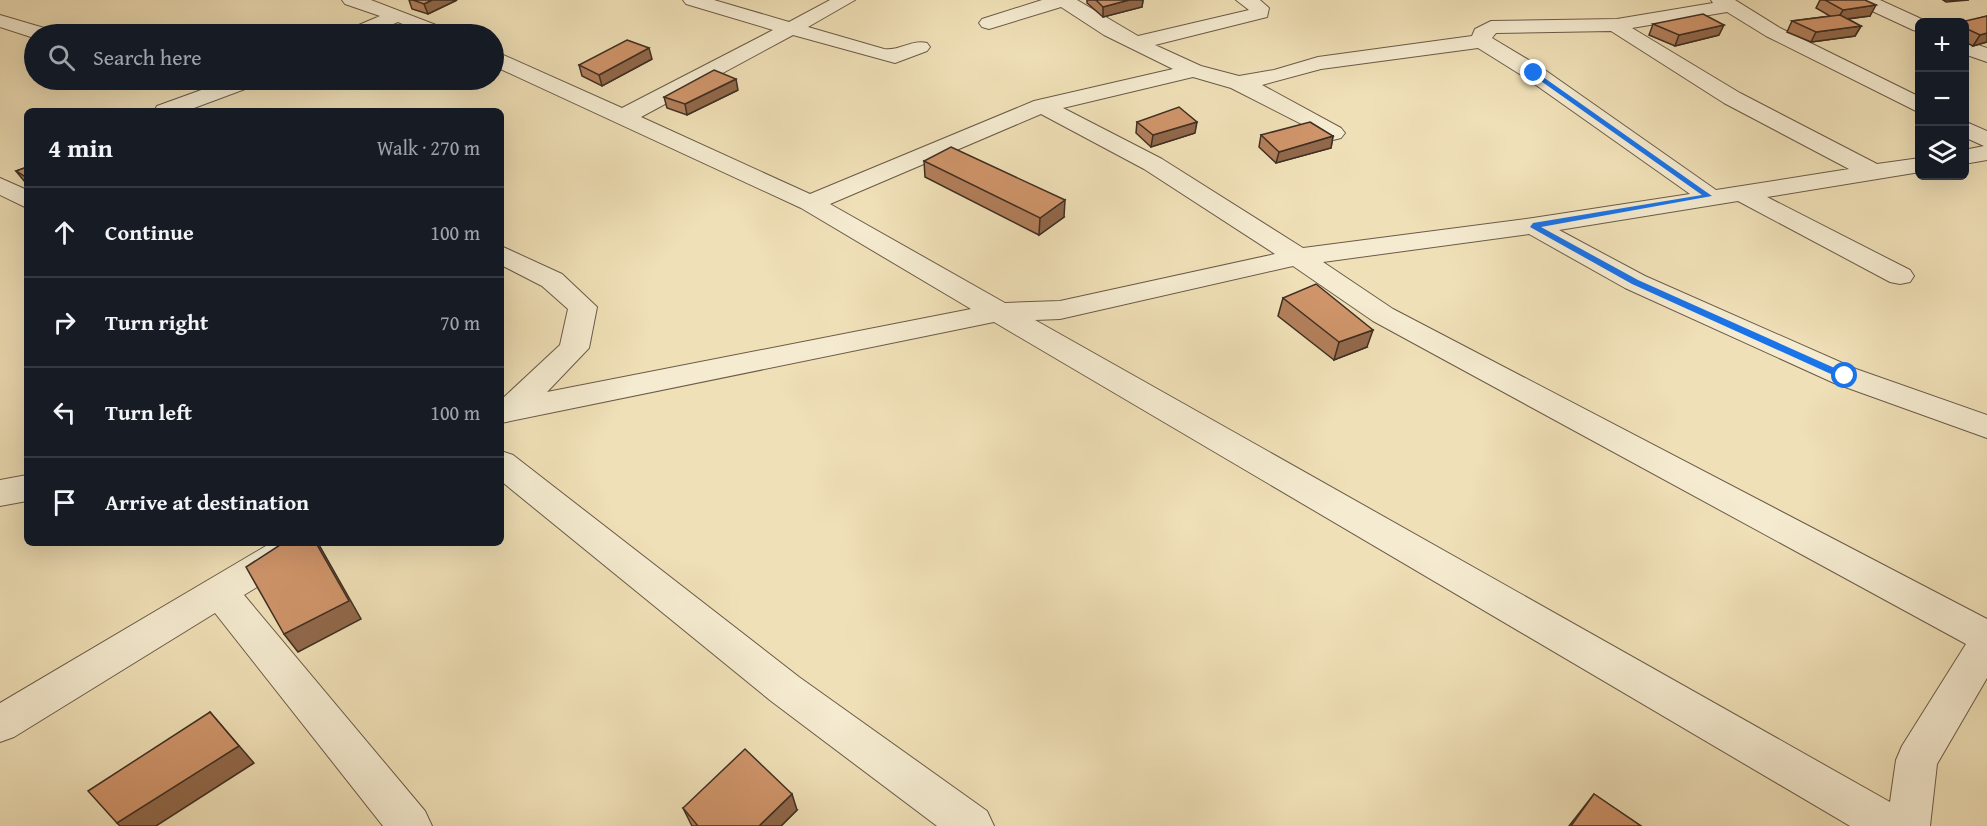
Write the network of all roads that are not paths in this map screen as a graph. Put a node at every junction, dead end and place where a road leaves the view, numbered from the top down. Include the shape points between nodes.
1 (352, 0) edge
2 (693, 0) edge
3 (845, 0) edge
4 (1063, 0) edge
5 (1246, 0) edge
6 (1631, 0) edge
7 (1864, 0) edge
8 (1725, 3) edge
9 (398, 15) junction
10 (1662, 16) junction
11 (0, 21) edge
12 (988, 23) dead end
13 (377, 24) edge
14 (419, 24) edge
15 (1915, 24) edge
16 (1617, 25) junction
17 (24, 29) edge
18 (789, 29) junction
19 (24, 37) edge
20 (1482, 41) junction
21 (1136, 43) junction
22 (0, 45) edge
23 (920, 47) dead end
24 (1969, 48) edge
25 (1987, 56) edge
26 (504, 62) edge
27 (1193, 71) junction
28 (1239, 83) junction
29 (219, 90) edge
30 (201, 96) junction
31 (1915, 103) edge
32 (1041, 106) junction
33 (172, 108) edge
34 (223, 108) edge
35 (625, 116) junction
36 (1969, 130) edge
37 (1333, 133) edge
38 (1987, 140) edge
39 (1987, 153) edge
40 (1969, 156) edge
41 (1915, 166) edge
42 (1875, 173) junction
43 (6, 178) edge
44 (1739, 192) junction
45 (1708, 196) junction
46 (24, 197) edge
47 (810, 203) junction
48 (1533, 226) junction
49 (504, 256) edge
50 (1299, 257) junction
51 (1900, 276) dead end
52 (999, 312) junction
53 (504, 413) edge
54 (1987, 427) edge
55 (504, 465) edge
56 (24, 489) edge
57 (0, 493) edge
58 (295, 546) edge
59 (220, 592) junction
60 (1987, 637) edge
61 (1987, 643) edge
62 (0, 724) edge
63 (410, 826) edge
64 (972, 826) edge
65 (1892, 826) edge
66 (1908, 826) edge

1 - 9 street
2 - 18 street
3 - 18 street
4 - 12 street
4 - 21 street
5 - 21 street via 1259,8 1260,14
6 - 10 street
7 - 15 street
8 - 10 street
8 - 31 street via 1773,32
9 - 13 street
9 - 14 street
10 - 16 street
11 - 17 street
16 - 20 street via 1491,27 1482,33
16 - 42 street via 1732,98
18 - 23 street via 895,57
18 - 35 street
19 - 22 street
20 - 28 street via 1318,63
20 - 45 street via 1534,73
21 - 27 street
24 - 25 street
26 - 35 street
27 - 28 street
27 - 32 street
28 - 37 street
29 - 30 street
30 - 33 street
30 - 34 street
32 - 47 street
32 - 50 street via 1153,164
35 - 47 street
36 - 38 street
39 - 40 street
41 - 42 street
42 - 44 street
43 - 46 street
44 - 45 street
44 - 51 street
45 - 48 street
47 - 52 street
48 - 50 street
48 - 54 street via 1635,282 1835,372
49 - 53 street via 552,280 583,307 574,348
50 - 52 street via 1060,310
50 - 60 street via 1383,315
52 - 53 street
52 - 65 street
55 - 64 street via 785,688
56 - 57 street
58 - 59 street
59 - 62 street
59 - 63 street
61 - 66 street via 1917,760

